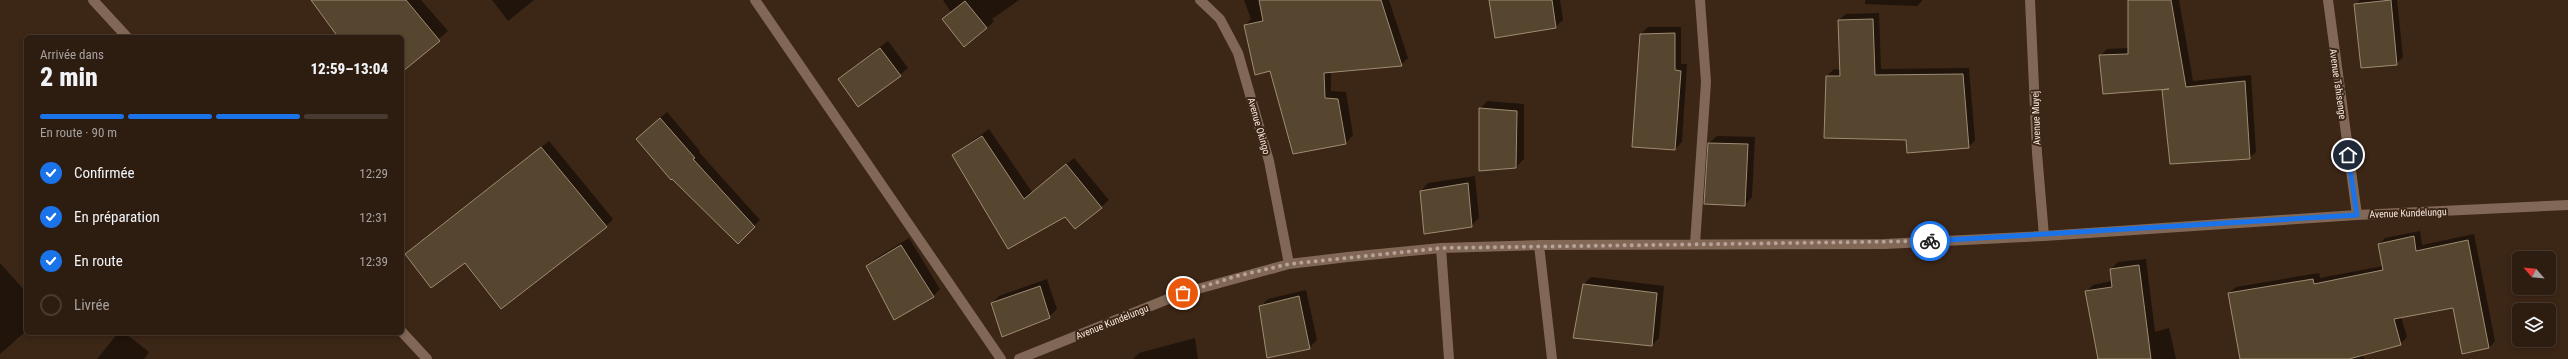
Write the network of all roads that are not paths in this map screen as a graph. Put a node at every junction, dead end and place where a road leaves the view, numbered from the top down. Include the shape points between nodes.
1 (93, 0) edge
2 (755, 0) edge
3 (1200, 0) edge
4 (1700, 0) edge
5 (2030, 0) edge
6 (2328, 0) edge
7 (126, 35) edge
8 (2568, 205) edge
9 (2357, 215) junction
10 (2044, 236) junction
11 (1695, 244) junction
12 (1539, 245) junction
13 (1441, 248) junction
14 (1289, 264) junction
15 (404, 334) edge
16 (427, 359) edge
17 (1002, 359) edge
18 (1019, 359) edge
19 (1449, 359) edge
20 (1552, 359) edge

1 - 7 street
2 - 17 street
3 - 14 street, Avenue Okingo via 1220,19 1238,53 1269,161
4 - 11 street via 1706,82
5 - 10 street, Avenue Muyej via 2037,153
6 - 9 street, Avenue Tshisenge
8 - 9 street, Avenue Kundelungu
9 - 10 street, Avenue Kundelungu
10 - 11 street, Avenue Kundelungu via 1885,244
11 - 12 street, Avenue Kundelungu
12 - 13 street, Avenue Kundelungu
12 - 20 street
13 - 14 street, Avenue Kundelungu
13 - 19 street
14 - 18 street, Avenue Kundelungu via 1237,276 1183,293
15 - 16 street

